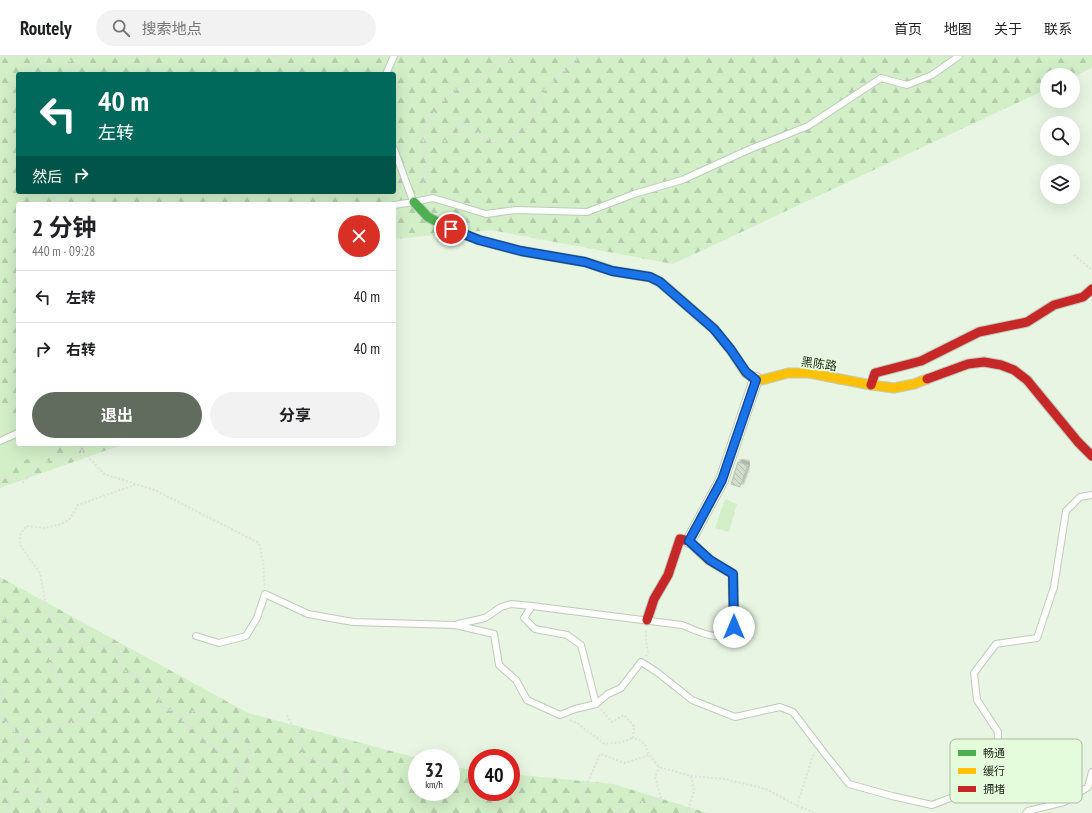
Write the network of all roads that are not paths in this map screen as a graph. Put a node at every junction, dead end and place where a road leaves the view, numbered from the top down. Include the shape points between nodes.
1 (394, 56) edge
2 (959, 56) edge
3 (387, 72) edge
4 (396, 154) edge
5 (414, 202) junction
6 (396, 205) edge
7 (1092, 289) edge
8 (756, 380) junction
9 (871, 385) junction
10 (16, 434) edge
11 (0, 441) edge
12 (1092, 456) edge
13 (1092, 495) edge
14 (689, 541) junction
15 (532, 606) junction
16 (647, 620) junction
17 (455, 625) junction
18 (734, 627) joint
19 (196, 636) dead end
20 (596, 704) junction
21 (998, 739) edge
22 (1092, 772) edge
23 (1082, 791) edge
24 (950, 798) edge
25 (1060, 803) edge
26 (1026, 813) edge

1 - 3 lane
2 - 5 lane via 932,75 907,85 881,78 808,126 682,180 634,194 587,212 516,210 486,214 433,198
4 - 5 lane
5 - 6 lane
5 - 8 street via 428,217 479,240 521,251 585,262 612,271 650,277 660,282 714,329 746,372
7 - 9 street via 1083,297 1054,304 1026,322 979,332 921,361 875,373
8 - 9 street, 黑陈路 via 788,373 809,373
8 - 14 street via 722,480
9 - 12 street, 黑陈路 via 894,388 914,384 968,364 984,362 1000,365 1014,370 1027,380
10 - 11 lane
13 - 21 lane via 1080,497 1066,511 1054,587 1037,638 996,644 974,673 976,700 998,732
14 - 16 street via 680,539 668,575 654,598
14 - 18 street via 710,560 733,574
15 - 16 lane
15 - 17 lane via 511,604 501,607 485,618
15 - 20 lane via 524,618 535,629 567,635 581,645
16 - 18 lane via 682,624 718,637
17 - 19 lane via 353,622 308,614 265,594 257,618 246,636 219,643
17 - 20 lane via 494,634 499,665 516,680 527,700 560,715
20 - 24 lane via 621,688 642,662 692,700 735,717 780,708 793,712 849,784 932,805
22 - 23 lane via 1088,787
25 - 26 lane

